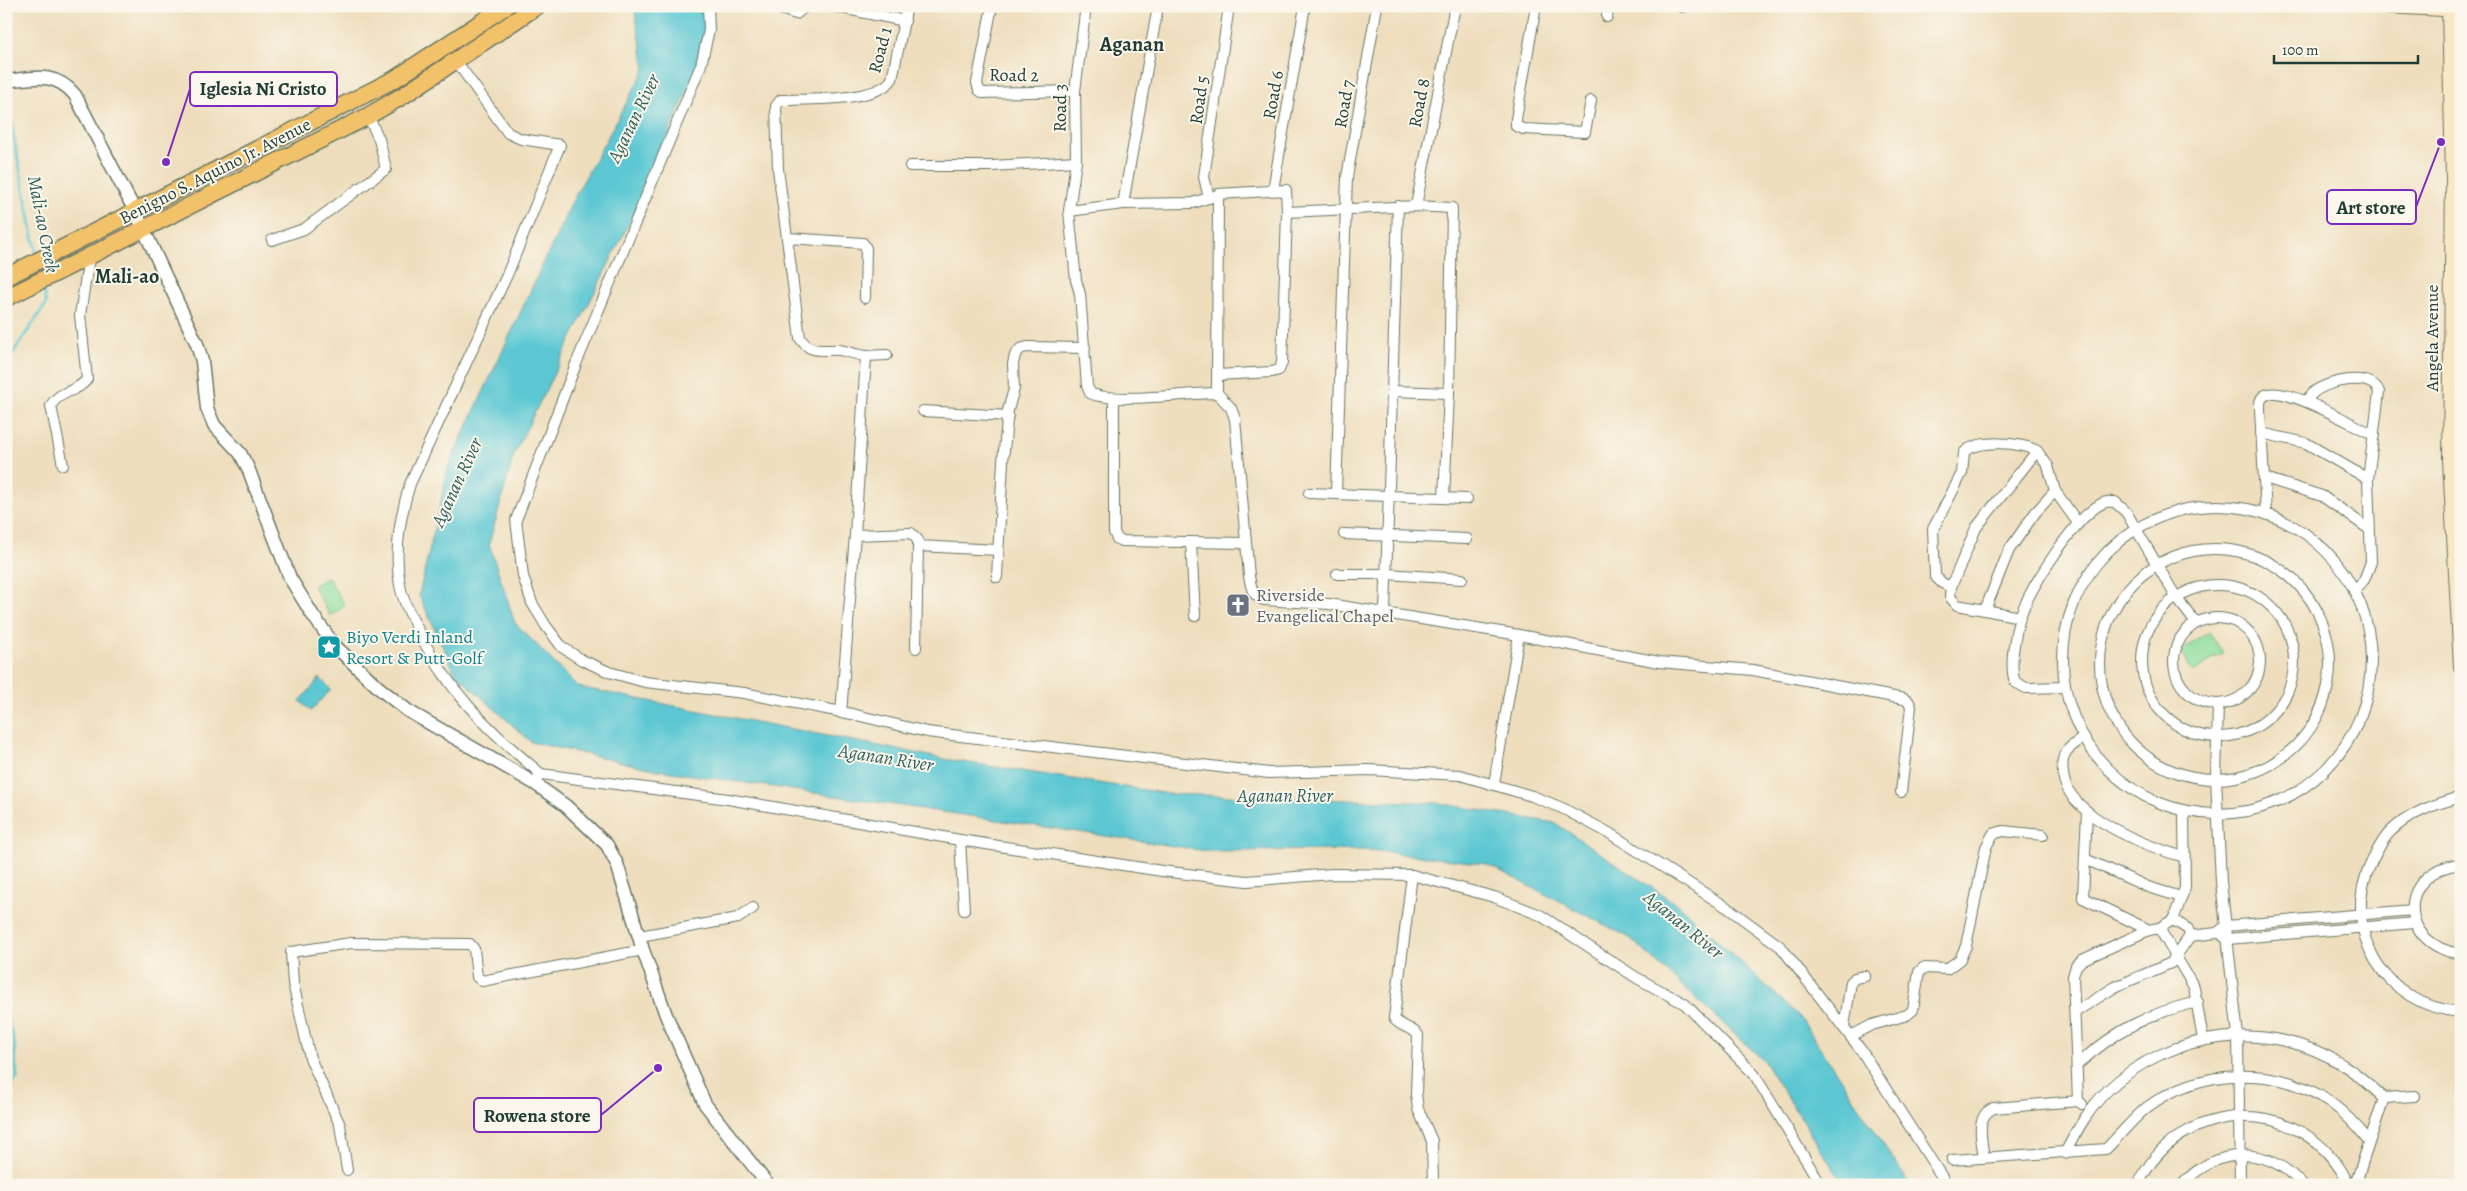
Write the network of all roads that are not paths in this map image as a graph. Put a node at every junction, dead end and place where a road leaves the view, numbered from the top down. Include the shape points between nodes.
1 (506, 6) edge
2 (537, 6) edge
3 (708, 6) edge
4 (772, 6) edge
5 (806, 6) edge
6 (832, 6) edge
7 (907, 6) edge
8 (992, 6) edge
9 (1086, 6) edge
10 (1158, 6) edge
11 (1229, 6) edge
12 (1305, 6) edge
13 (1377, 6) edge
14 (1455, 6) edge
15 (1536, 6) edge
16 (1609, 6) edge
17 (2387, 6) edge
18 (2455, 9) edge
19 (1607, 17) dead end
20 (905, 20) junction
21 (456, 61) junction
22 (6, 81) edge
23 (1075, 92) junction
24 (1590, 101) dead end
25 (368, 116) junction
26 (1076, 161) junction
27 (910, 166) dead end
28 (1273, 190) junction
29 (1213, 196) junction
30 (1123, 204) junction
31 (1398, 206) junction
32 (1416, 206) junction
33 (1347, 208) junction
34 (1069, 211) junction
35 (1287, 212) junction
36 (136, 213) junction
37 (144, 230) junction
38 (788, 238) junction
39 (272, 240) dead end
40 (89, 257) junction
41 (12, 274) edge
42 (6, 298) edge
43 (865, 298) dead end
44 (1085, 348) junction
45 (887, 355) dead end
46 (866, 356) junction
47 (1217, 375) junction
48 (1393, 392) junction
49 (1217, 393) junction
50 (1449, 393) junction
51 (1114, 399) junction
52 (2306, 401) junction
53 (923, 411) dead end
54 (1008, 416) junction
55 (2262, 433) junction
56 (2374, 435) junction
57 (2456, 443) edge
58 (2037, 451) junction
59 (63, 465) dead end
60 (2265, 478) junction
61 (2368, 479) junction
62 (2055, 491) junction
63 (1309, 493) dead end
64 (1336, 493) junction
65 (1390, 496) junction
66 (1444, 498) junction
67 (1467, 499) dead end
68 (2266, 514) junction
69 (2457, 516) edge
70 (2078, 523) junction
71 (2136, 527) junction
72 (2368, 530) junction
73 (1344, 534) dead end
74 (1388, 534) junction
75 (855, 535) junction
76 (1467, 539) dead end
77 (1191, 542) junction
78 (1245, 543) junction
79 (918, 546) junction
80 (998, 550) junction
81 (2157, 564) junction
82 (1337, 574) dead end
83 (1387, 574) junction
84 (996, 577) dead end
85 (1462, 579) dead end
86 (1951, 587) junction
87 (2354, 591) junction
88 (2176, 596) junction
89 (2459, 606) edge
90 (1985, 610) junction
91 (1385, 614) junction
92 (1195, 616) dead end
93 (2020, 617) junction
94 (2196, 623) junction
95 (1519, 635) junction
96 (916, 648) dead end
97 (2461, 667) edge
98 (2065, 687) junction
99 (2218, 704) junction
100 (841, 713) junction
101 (2084, 737) junction
102 (2218, 737) junction
103 (538, 778) junction
104 (2216, 779) junction
105 (1494, 784) junction
106 (1901, 792) dead end
107 (2461, 797) edge
108 (2087, 811) junction
109 (2184, 811) junction
110 (2219, 815) junction
111 (2043, 835) dead end
112 (960, 840) junction
113 (2184, 857) junction
114 (2085, 860) junction
115 (2461, 864) edge
116 (1412, 875) junction
117 (2181, 897) junction
118 (753, 908) dead end
119 (964, 910) dead end
120 (2413, 910) junction
121 (2360, 914) junction
122 (2173, 920) junction
123 (2415, 923) junction
124 (2226, 926) junction
125 (2361, 928) junction
126 (2154, 929) junction
127 (2218, 933) junction
128 (640, 936) junction
129 (2190, 936) junction
130 (2228, 939) junction
131 (643, 950) junction
132 (2175, 954) junction
133 (2461, 954) edge
134 (1865, 976) dead end
135 (2198, 1002) junction
136 (2075, 1012) junction
137 (2461, 1012) edge
138 (1844, 1027) junction
139 (1851, 1036) junction
140 (2238, 1036) junction
141 (2203, 1040) junction
142 (2077, 1065) junction
143 (2239, 1075) junction
144 (2414, 1096) dead end
145 (2384, 1098) junction
146 (2078, 1101) junction
147 (2089, 1111) junction
148 (2239, 1116) junction
149 (2369, 1141) junction
150 (2065, 1153) junction
151 (2241, 1155) junction
152 (1984, 1158) junction
153 (1952, 1160) dead end
154 (347, 1170) dead end
155 (768, 1185) edge
156 (1433, 1185) edge
157 (1821, 1185) edge
158 (1947, 1185) edge
159 (2138, 1185) edge
160 (2182, 1185) edge
161 (2240, 1185) edge
162 (2302, 1185) edge
163 (2349, 1185) edge
164 (2355, 1185) edge

1 - 36 main road, Benigno S. Aquino Jr. Avenue via 395,79
2 - 21 main road, Benigno S. Aquino Jr. Avenue
3 - 100 street via 708,30 701,65 521,503 516,520 522,569 532,603 546,626 562,647 591,664 645,682 744,693
4 - 5 street via 796,14
6 - 20 street
7 - 20 street, Road 1
8 - 23 street, Road 2 via 977,83 979,90 983,93
9 - 23 street, Road 3
10 - 30 street
11 - 29 street, Road 5 via 1204,177
12 - 28 street, Road 6
13 - 33 street, Road 7 via 1347,177
14 - 32 street, Road 8
15 - 24 street via 1516,126 1585,132
16 - 19 street
17 - 18 main road
18 - 57 main road, Angela Avenue via 2452,177
20 - 38 street, Road 1 via 888,85 842,97 781,100 776,106 778,169
21 - 25 main road, Benigno S. Aquino Jr. Avenue
21 - 103 street via 508,133 521,139 560,145 506,275 410,484 400,520 400,586 424,643 447,682 470,710
22 - 36 street via 50,77 68,87
23 - 26 street, Road 3
25 - 37 main road, Benigno S. Aquino Jr. Avenue
25 - 39 street via 379,139 386,169 304,229
26 - 27 street
26 - 34 street, Road 3
28 - 29 street
28 - 35 street via 1286,190
29 - 30 street via 1192,203
29 - 47 street, Road 5
30 - 34 street
31 - 32 street
31 - 33 street
31 - 48 street
32 - 50 street via 1452,208
33 - 35 street
33 - 64 street, Road 7
34 - 44 street, Road 3
35 - 47 street via 1282,363 1279,370
36 - 37 street
36 - 41 main road, Benigno S. Aquino Jr. Avenue
37 - 40 main road, Benigno S. Aquino Jr. Avenue
37 - 103 street via 197,344 214,425 240,453 290,578 334,645 408,711
38 - 43 street via 864,244
38 - 46 street via 800,338 805,346 814,351 842,351
40 - 42 main road, Benigno S. Aquino Jr. Avenue
40 - 59 street via 80,315 87,379 82,386 53,401 51,406
44 - 51 street, Road 3 via 1090,393
44 - 54 street via 1020,349 1013,364 1014,388
45 - 46 street
46 - 75 street
47 - 49 street, Road 5
48 - 50 street
48 - 65 street
49 - 51 street
49 - 78 street via 1231,408 1235,419
50 - 66 street
51 - 77 street via 1114,532 1117,539
52 - 55 street via 2274,393 2264,395 2260,403
52 - 56 street
52 - 56 street via 2323,386 2348,380 2373,384 2379,392
53 - 54 street
54 - 80 street
55 - 60 street
55 - 61 street via 2306,443
56 - 61 street
57 - 69 main road, Angela Avenue
58 - 62 street via 2048,466
58 - 86 street via 1976,528
58 - 86 street via 2030,446 2006,443 1975,446 1964,453 1962,472 1933,529 1936,576
60 - 68 street
60 - 72 street via 2322,496
61 - 72 street
62 - 70 street
62 - 90 street via 2034,513 2009,550
63 - 64 street
64 - 65 street
65 - 66 street
65 - 74 street
66 - 67 street
68 - 71 street via 2241,508 2196,507
68 - 87 street via 2314,540 2341,569
69 - 89 main road, Angela Avenue
70 - 71 street via 2105,502 2115,502
70 - 93 street via 2038,581
71 - 81 street
71 - 98 street via 2102,556 2079,591 2063,650
72 - 87 street via 2371,562 2364,580
73 - 74 street
74 - 76 street
74 - 83 street
75 - 79 street via 911,533 918,540
75 - 100 street
77 - 78 street
77 - 92 street
78 - 91 street via 1248,576 1252,592 1258,598 1329,604
79 - 80 street
79 - 96 street
80 - 84 street
81 - 88 street
81 - 104 street via 2137,578 2112,612 2100,653 2104,695 2124,733 2149,757 2174,771
81 - 104 street via 2185,552 2219,549 2244,553 2268,562 2289,576 2306,594 2316,609 2327,641 2329,674 2326,691 2314,722 2304,736 2265,768 2232,778
82 - 83 street
83 - 85 street
83 - 91 street
86 - 90 street via 1950,597 1957,606
87 - 110 street via 2367,622 2372,662 2366,702 2351,738 2327,770 2296,794 2259,810
88 - 94 street
88 - 102 street via 2156,617 2144,642 2144,680 2163,714 2178,726 2196,734
88 - 102 street via 2217,584 2245,589 2279,615 2292,641 2294,670 2286,697 2278,709 2256,728
89 - 97 main road, Angela Avenue
90 - 93 street
91 - 95 street
93 - 98 street via 2014,648 2015,682 2026,688
94 - 99 street via 2180,638 2175,670 2179,681 2193,697
94 - 99 street via 2216,617 2227,618 2246,628 2258,646 2260,667 2252,687 2235,700
95 - 105 street
95 - 106 street via 1659,662 1753,670 1904,699 1910,707
98 - 101 street
99 - 102 street
100 - 105 street via 927,732 1269,773 1416,772 1460,775
101 - 108 street via 2067,750 2062,767 2064,783
101 - 109 street via 2116,777 2159,803
102 - 104 street
103 - 112 street via 728,799
103 - 128 street via 607,845 618,864
104 - 110 street
105 - 138 street via 1562,808 1594,825 1768,936 1781,947
107 - 121 street via 2423,810 2389,833 2368,870 2360,899
108 - 113 street via 2130,838
108 - 114 street
109 - 110 street
109 - 113 street
110 - 124 street
111 - 139 street via 2003,831 1993,834 1986,847 1966,946 1960,959 1947,969 1923,968 1919,972 1915,1004 1907,1015 1872,1025
112 - 116 street via 1247,881 1332,874
112 - 119 street
113 - 117 street via 2186,888
114 - 117 street via 2148,887
114 - 126 street via 2083,898
115 - 120 street via 2444,866 2424,878 2416,893
116 - 156 street via 1394,1018 1418,1035 1416,1094 1418,1109 1432,1141
116 - 157 street via 1494,897 1540,915 1637,978 1685,1004 1754,1074
117 - 122 street
118 - 128 street via 738,918
120 - 121 street
120 - 123 street
121 - 124 street
121 - 125 street
122 - 126 street
122 - 129 street via 2188,929
123 - 125 street
123 - 133 street via 2428,942
124 - 127 street
124 - 130 street
125 - 130 street
125 - 137 street via 2375,960 2397,986 2430,1006
126 - 132 street
126 - 136 street via 2082,960 2076,966 2073,976
127 - 129 street
127 - 130 street
128 - 131 street
129 - 132 street
130 - 140 street
131 - 154 street via 482,981 477,977 474,949 470,944 351,943 291,952 293,984 310,1058 340,1125
131 - 155 street via 666,1015 705,1104
132 - 135 street via 2191,980
132 - 136 street via 2170,963 2115,987
134 - 138 street via 1851,982
135 - 141 street
135 - 142 street via 2171,1008 2129,1026 2098,1046
136 - 142 street
138 - 139 street
139 - 158 street
140 - 141 street
140 - 143 street
140 - 145 street via 2283,1040 2318,1051 2342,1064
141 - 147 street via 2177,1047 2144,1063 2107,1091
142 - 146 street
143 - 148 street
143 - 149 street via 2259,1076 2308,1089 2331,1103
143 - 150 street via 2210,1078 2164,1096 2145,1109 2106,1150
144 - 145 street
145 - 149 street
146 - 147 street
146 - 152 street via 1986,1111 1981,1124
147 - 150 street
148 - 151 street
148 - 159 street via 2211,1121 2179,1135 2148,1165
148 - 163 street via 2274,1120 2300,1131 2332,1157
149 - 164 street
150 - 152 street
151 - 160 street via 2223,1157 2206,1164
151 - 161 street
151 - 162 street via 2279,1164
152 - 153 street

